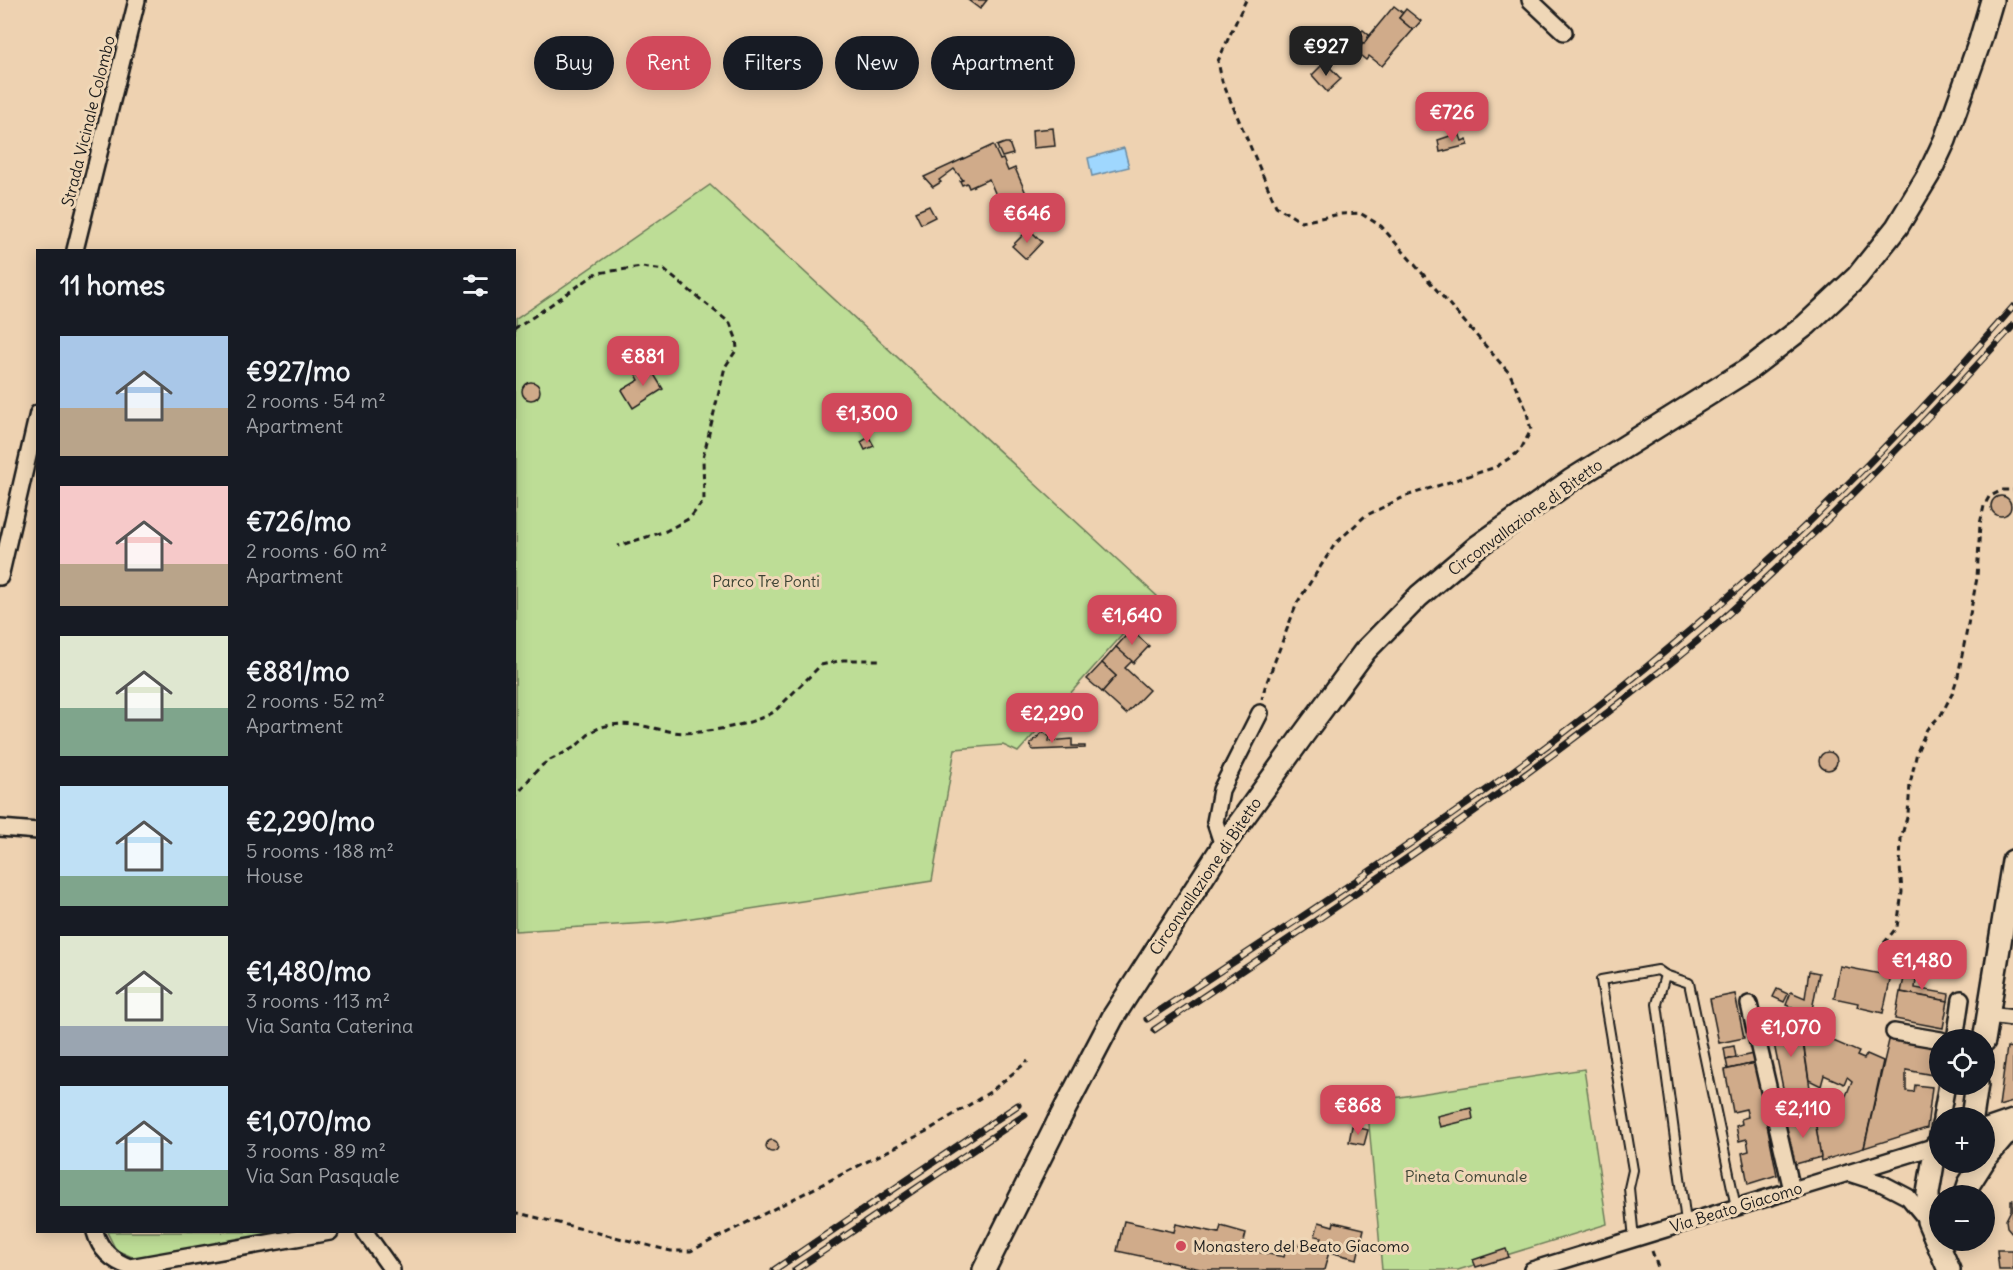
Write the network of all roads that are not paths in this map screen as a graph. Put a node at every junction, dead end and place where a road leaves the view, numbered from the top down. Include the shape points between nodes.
1 (137, 0) edge
2 (1530, 0) edge
3 (1992, 0) edge
4 (1564, 32) dead end
5 (75, 249) edge
6 (36, 422) edge
7 (0, 577) edge
8 (1260, 713) road end
9 (0, 828) edge
10 (36, 831) edge
11 (1223, 846) junction
12 (2013, 861) edge
13 (2008, 929) edge
14 (1665, 975) junction
15 (1961, 999) dead end
16 (1749, 1004) dead end
17 (1989, 1015) junction
18 (2013, 1018) edge
19 (1957, 1029) edge
20 (1986, 1029) edge
21 (1894, 1032) dead end
22 (1929, 1038) edge
23 (2013, 1124) edge
24 (1995, 1128) edge
25 (1995, 1147) edge
26 (1929, 1148) edge
27 (1849, 1173) junction
28 (1932, 1173) edge
29 (1792, 1190) junction
30 (1736, 1207) junction
31 (1928, 1221) junction
32 (1686, 1222) junction
33 (96, 1233) edge
34 (324, 1233) edge
35 (366, 1233) edge
36 (1634, 1239) junction
37 (1954, 1251) edge
38 (113, 1266) edge
39 (1558, 1267) edge
40 (392, 1270) edge
41 (984, 1270) edge
42 (1532, 1270) edge
43 (1951, 1270) edge

1 - 5 street, Strada Vicinale Colombo
2 - 4 street
3 - 11 main road, Circonvallazione di Bitetto via 1946,141 1897,227 1857,278 1806,325 1749,369 1570,481 1478,546 1419,596 1365,651
6 - 7 street
8 - 11 street via 1221,790 1215,822
9 - 10 street
11 - 41 main road, Circonvallazione di Bitetto, bridge via 1113,1017
12 - 13 main road
13 - 17 main road
14 - 30 lane via 1689,983
14 - 32 lane via 1657,1004
14 - 36 lane via 1658,970 1601,980 1633,1170 1629,1188
15 - 19 street
16 - 29 street
17 - 18 street
17 - 20 main road
21 - 22 street
23 - 24 main road
23 - 25 main road
26 - 27 street, Via Beato Giacomo
27 - 29 street, Via Beato Giacomo
27 - 31 street via 1908,1197
28 - 31 main road
29 - 30 street, Via Beato Giacomo
30 - 32 street, Via Beato Giacomo
31 - 43 main road
32 - 36 street, Via Beato Giacomo
33 - 38 street
34 - 38 street via 130,1267
35 - 40 street
36 - 39 street, Via Beato Giacomo
37 - 43 main road
39 - 42 street, Via Beato Giacomo

